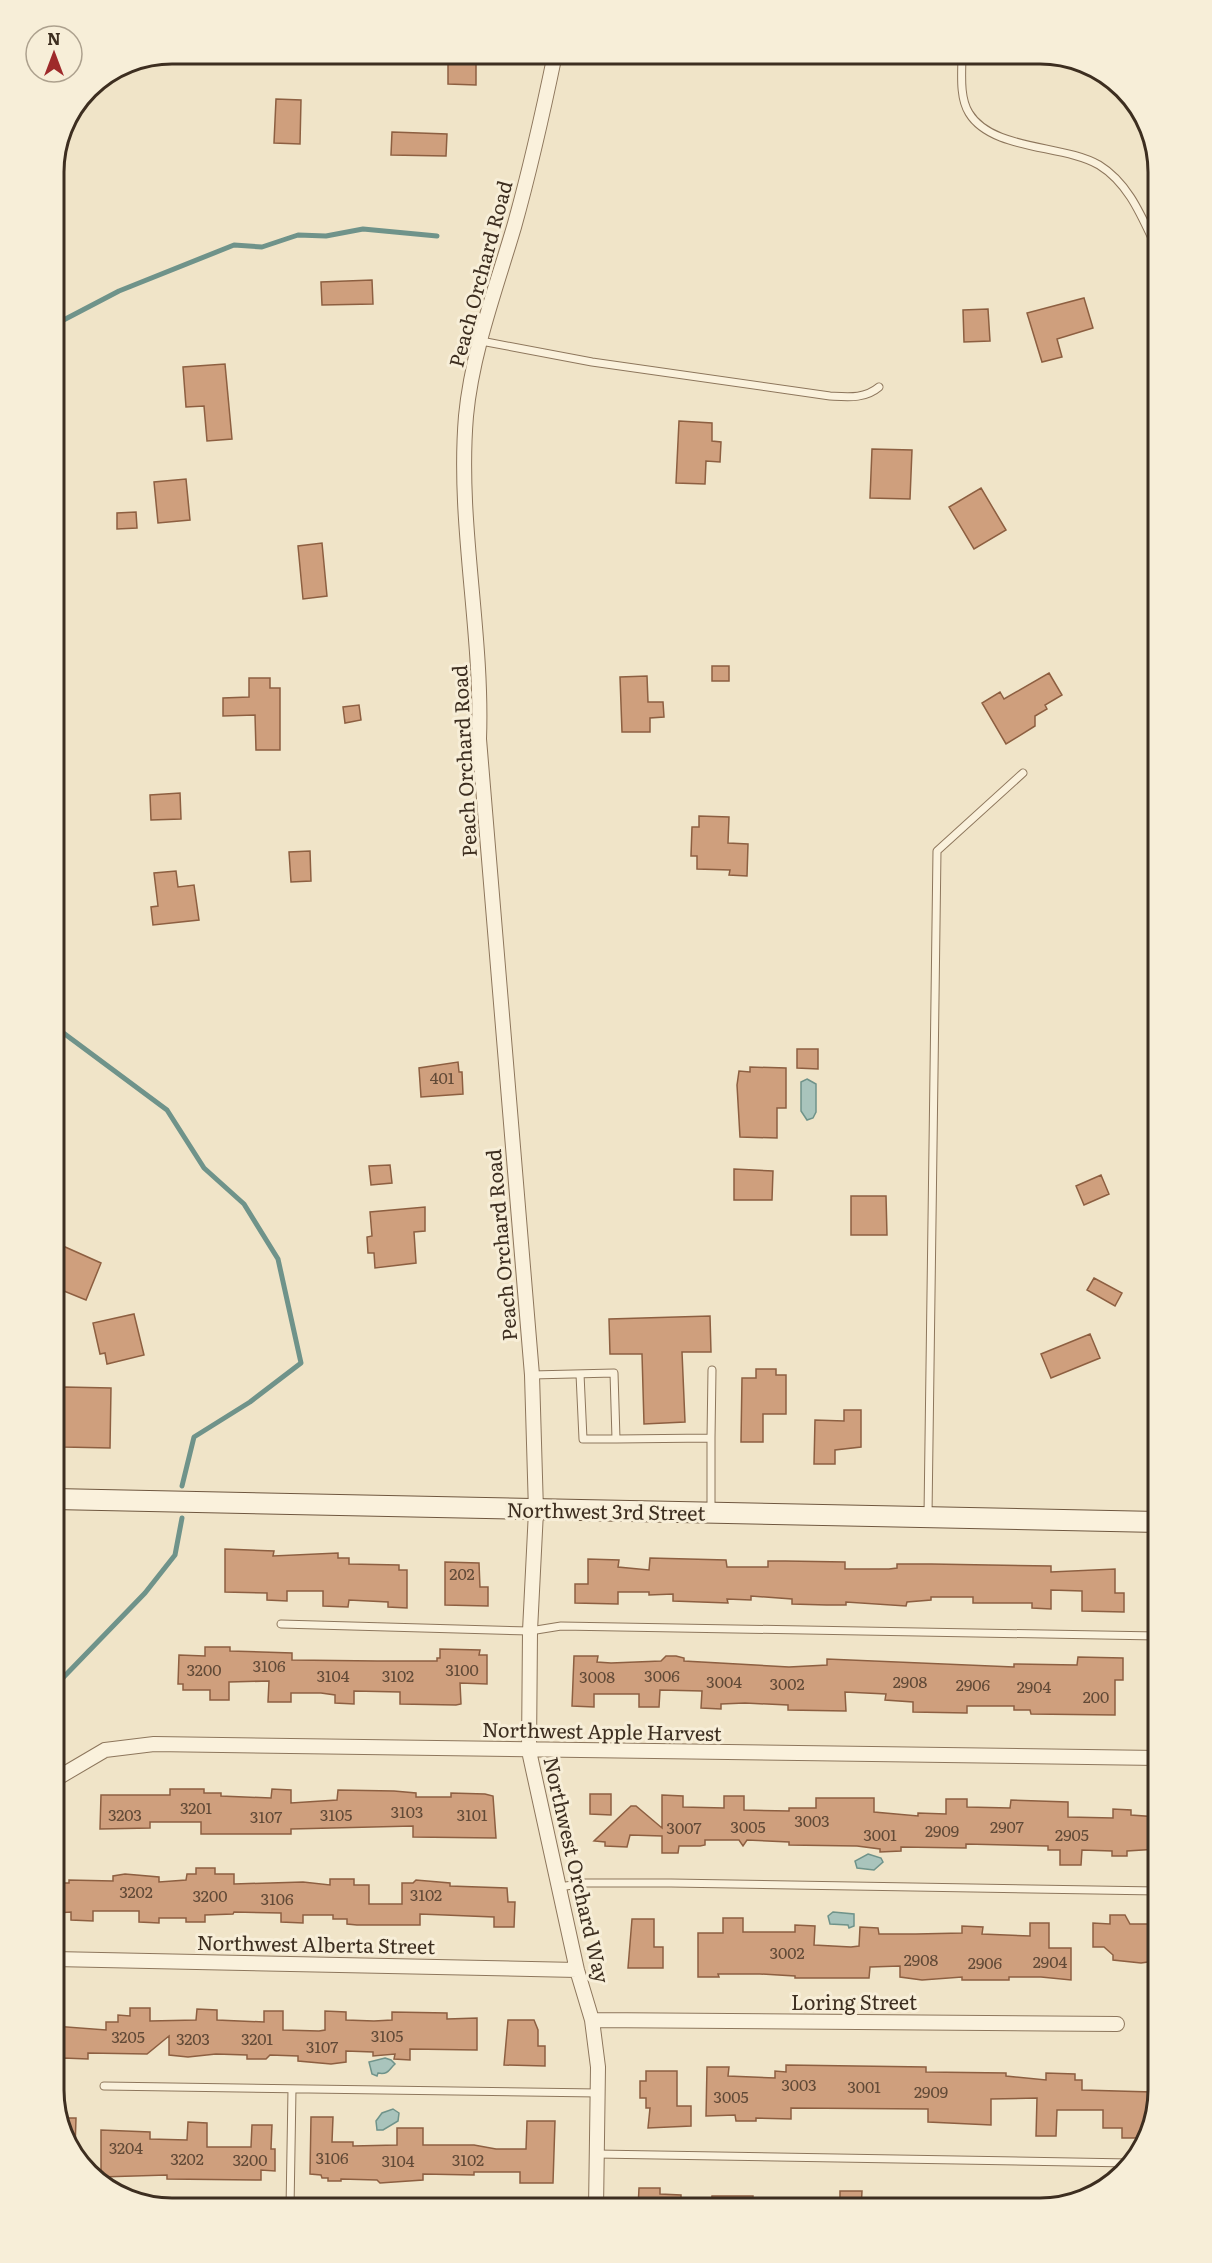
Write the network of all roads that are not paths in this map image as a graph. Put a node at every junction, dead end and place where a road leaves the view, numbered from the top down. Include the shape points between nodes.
1 (553, 65) edge
2 (962, 65) edge
3 (1148, 230) edge
4 (482, 341) junction
5 (879, 387) dead end
6 (1023, 773) dead end
7 (712, 1370) dead end
8 (532, 1374) junction
9 (580, 1374) junction
10 (711, 1438) junction
11 (616, 1439) junction
12 (64, 1499) edge
13 (536, 1511) junction
14 (711, 1514) junction
15 (928, 1517) junction
16 (1148, 1522) edge
17 (281, 1624) dead end
18 (530, 1631) junction
19 (1148, 1636) edge
20 (529, 1751) junction
21 (1148, 1758) edge
22 (64, 1774) edge
23 (559, 1887) junction
24 (1148, 1891) edge
25 (64, 1959) edge
26 (577, 1970) junction
27 (592, 2020) junction
28 (1117, 2024) dead end
29 (104, 2086) dead end
30 (292, 2089) junction
31 (598, 2093) junction
32 (596, 2154) junction
33 (1120, 2163) edge
34 (290, 2198) edge
35 (596, 2198) edge

1 - 4 street, Peach Orchard Road via 532,158
2 - 3 lane via 968,112 982,128 1006,139 1098,165 1116,179 1137,206
4 - 5 lane via 592,362 830,396 857,396
4 - 8 street, Peach Orchard Road via 466,415 465,526 480,674 479,739
6 - 15 lane via 937,851
7 - 10 lane
8 - 9 lane
8 - 13 street, Peach Orchard Road
9 - 11 lane via 582,1439
9 - 11 lane via 614,1373
10 - 11 lane
10 - 14 lane
12 - 13 street, Northwest 3rd Street
13 - 14 street, Northwest 3rd Street
13 - 18 street, Northwest Orchard Way
14 - 15 street, Northwest 3rd Street
15 - 16 street, Northwest 3rd Street
17 - 18 lane
18 - 19 lane via 561,1626
18 - 20 street, Northwest Orchard Way
20 - 21 street, Northwest Apple Harvest
20 - 22 street, Northwest Apple Harvest via 154,1744 105,1750
20 - 23 street, Northwest Orchard Way
23 - 24 lane via 586,1883 671,1883
23 - 26 street, Northwest Orchard Way
25 - 26 street, Northwest Alberta Street
26 - 27 street, Northwest Orchard Way
27 - 28 street, Loring Street
27 - 31 street, Northwest Orchard Way
29 - 30 lane
30 - 31 lane
30 - 34 lane
31 - 32 street, Northwest Orchard Way
32 - 33 lane
32 - 35 street, Northwest Orchard Way

